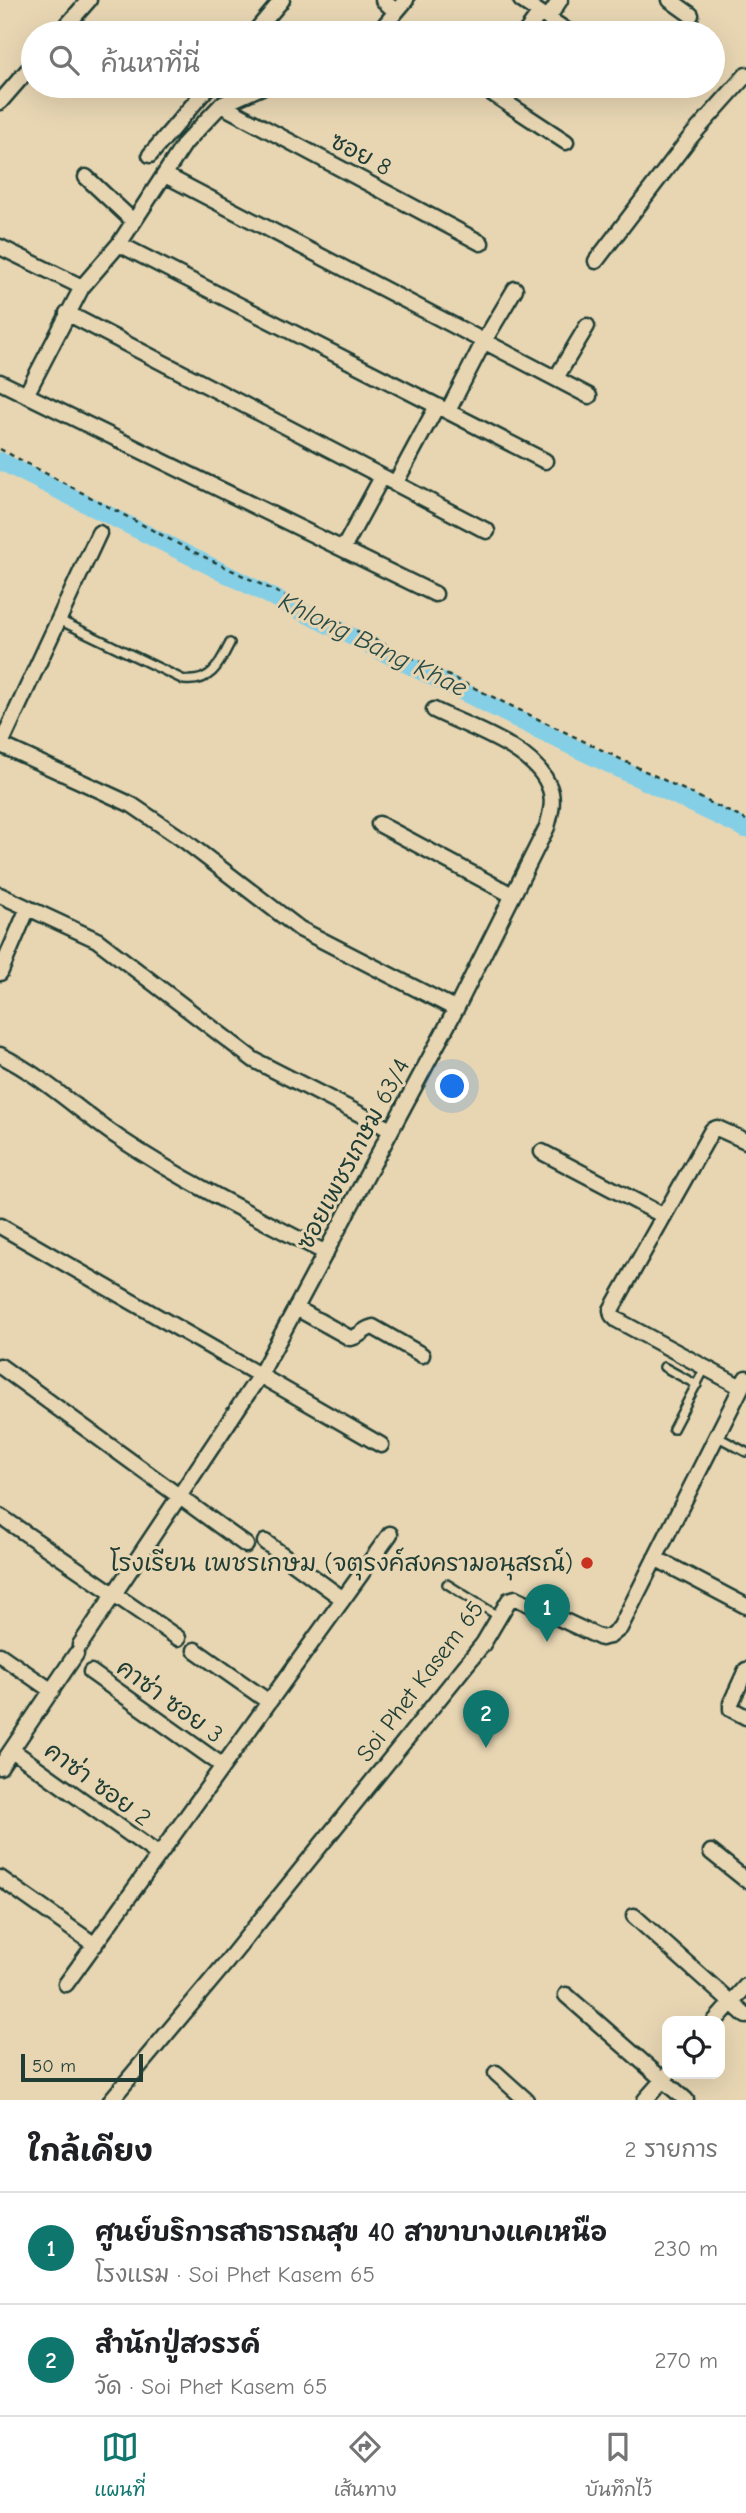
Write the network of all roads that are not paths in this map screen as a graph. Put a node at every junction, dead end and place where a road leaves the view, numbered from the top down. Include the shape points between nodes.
1 (89, 0) edge
2 (282, 0) edge
3 (383, 0) edge
4 (406, 0) edge
5 (521, 0) edge
6 (560, 0) edge
7 (670, 0) edge
8 (396, 12) junction
9 (691, 15) dead end
10 (544, 16) junction
11 (71, 21) edge
12 (264, 21) edge
13 (390, 21) edge
14 (538, 21) edge
15 (552, 21) edge
16 (746, 75) edge
17 (21, 78) edge
18 (199, 98) edge
19 (237, 98) edge
20 (502, 98) edge
21 (0, 102) edge
22 (221, 105) junction
23 (566, 142) dead end
24 (150, 155) dead end
25 (165, 175) junction
26 (86, 177) dead end
27 (133, 221) junction
28 (481, 243) dead end
29 (120, 244) junction
30 (1, 249) edge
31 (596, 261) dead end
32 (82, 287) junction
33 (515, 289) dead end
34 (67, 313) junction
35 (587, 326) dead end
36 (484, 341) junction
37 (556, 378) junction
38 (0, 382) edge
39 (26, 395) junction
40 (589, 396) dead end
41 (442, 408) junction
42 (545, 461) dead end
43 (389, 480) junction
44 (487, 531) dead end
45 (99, 533) dead end
46 (342, 549) junction
47 (435, 594) dead end
48 (58, 620) junction
49 (230, 643) dead end
50 (434, 710) dead end
51 (0, 746) edge
52 (379, 824) dead end
53 (0, 895) edge
54 (512, 895) junction
55 (28, 908) junction
56 (0, 973) edge
57 (456, 1009) junction
58 (0, 1055) edge
59 (391, 1130) junction
60 (746, 1141) edge
61 (542, 1152) dead end
62 (664, 1216) junction
63 (0, 1226) edge
64 (326, 1253) junction
65 (296, 1308) junction
66 (422, 1355) dead end
67 (0, 1366) edge
68 (664, 1367) dead end
69 (705, 1368) junction
70 (260, 1375) junction
71 (743, 1383) edge
72 (696, 1385) junction
73 (673, 1429) dead end
74 (716, 1436) junction
75 (381, 1446) dead end
76 (746, 1452) edge
77 (179, 1496) junction
78 (0, 1516) edge
79 (390, 1534) dead end
80 (265, 1542) dead end
81 (246, 1545) dead end
82 (655, 1558) junction
83 (447, 1584) dead end
84 (113, 1594) junction
85 (343, 1599) junction
86 (746, 1606) edge
87 (499, 1617) junction
88 (178, 1639) dead end
89 (195, 1650) dead end
90 (0, 1655) edge
91 (746, 1670) edge
92 (91, 1672) dead end
93 (52, 1691) junction
94 (269, 1702) junction
95 (746, 1717) edge
96 (12, 1750) junction
97 (223, 1766) junction
98 (0, 1767) edge
99 (711, 1852) dead end
100 (159, 1855) junction
101 (0, 1878) edge
102 (746, 1880) edge
103 (634, 1916) dead end
104 (94, 1945) junction
105 (66, 1984) dead end
106 (746, 1986) edge
107 (566, 1996) dead end
108 (731, 2003) junction
109 (719, 2016) edge
110 (746, 2016) edge
111 (496, 2073) dead end
112 (662, 2073) edge
113 (663, 2079) edge
114 (669, 2079) edge
115 (111, 2100) edge
116 (526, 2100) edge
117 (645, 2100) edge
118 (687, 2100) edge

1 - 11 street
2 - 12 street
3 - 8 street
4 - 8 street
5 - 10 street
6 - 10 street
7 - 9 street
8 - 13 street
10 - 14 street
10 - 15 street
16 - 31 street via 689,139
17 - 21 street
18 - 24 street
19 - 22 street
20 - 23 street
22 - 25 street via 186,143
22 - 28 street, ซอย 8
25 - 27 street
25 - 36 street
26 - 27 street
27 - 29 street
29 - 32 street
29 - 41 street
30 - 32 street
32 - 34 street
33 - 36 street
34 - 39 street
34 - 43 street
35 - 37 street
36 - 37 street
36 - 41 street
37 - 40 street
38 - 39 street
39 - 46 street
41 - 42 street
41 - 43 street
43 - 44 street
43 - 46 street
45 - 48 street
46 - 47 street
48 - 49 lane via 184,680 209,676
48 - 51 street
50 - 54 street, ซอยเพชรเกษม 63/4 via 516,750 549,784 552,808 547,827
51 - 57 street via 132,805 300,929
52 - 54 street
53 - 55 street
54 - 57 street, ซอยเพชรเกษม 63/4
55 - 56 street
55 - 59 street via 97,940 254,1060
57 - 59 street, ซอยเพชรเกษม 63/4
58 - 64 street via 181,1178
59 - 64 street, ซอยเพชรเกษม 63/4
60 - 62 street via 712,1130
61 - 62 street
62 - 69 street via 612,1315
63 - 70 street
64 - 65 street, ซอยเพชรเกษม 63/4
65 - 66 street via 350,1338 373,1327
65 - 70 street, ซอยเพชรเกษม 63/4
67 - 77 street
68 - 72 lane
69 - 71 street
69 - 72 lane
70 - 75 street
70 - 77 street, ซอยเพชรเกษม 63/4
71 - 74 street, Soi Phet Kasem 65
72 - 73 lane
74 - 76 lane
74 - 82 street, Soi Phet Kasem 65
77 - 81 street
77 - 84 street, ซอยเพชรเกษม 63/4
78 - 84 street
79 - 85 street
80 - 85 street
82 - 86 street
82 - 87 street, Soi Phet Kasem 65 via 620,1628 610,1636 601,1638 516,1598 509,1600
83 - 87 lane
84 - 88 street
84 - 93 street, ซอยเพชรเกษม 63/4
85 - 94 street
87 - 115 street, Soi Phet Kasem 65 via 475,1654
89 - 94 street
90 - 93 street
91 - 95 street via 731,1709
92 - 97 street, คาซ่า ซอย 3
93 - 96 street, ซอยเพชรเกษม 63/4
94 - 97 street
96 - 98 street, ซอยเพชรเกษม 63/4
96 - 100 street, คาซ่า ซอย 2
97 - 100 street
99 - 102 street
100 - 104 street
101 - 104 street
103 - 108 street
104 - 105 street
106 - 108 street
107 - 112 street
108 - 109 street
108 - 110 street
111 - 116 street
113 - 117 street
114 - 118 street

